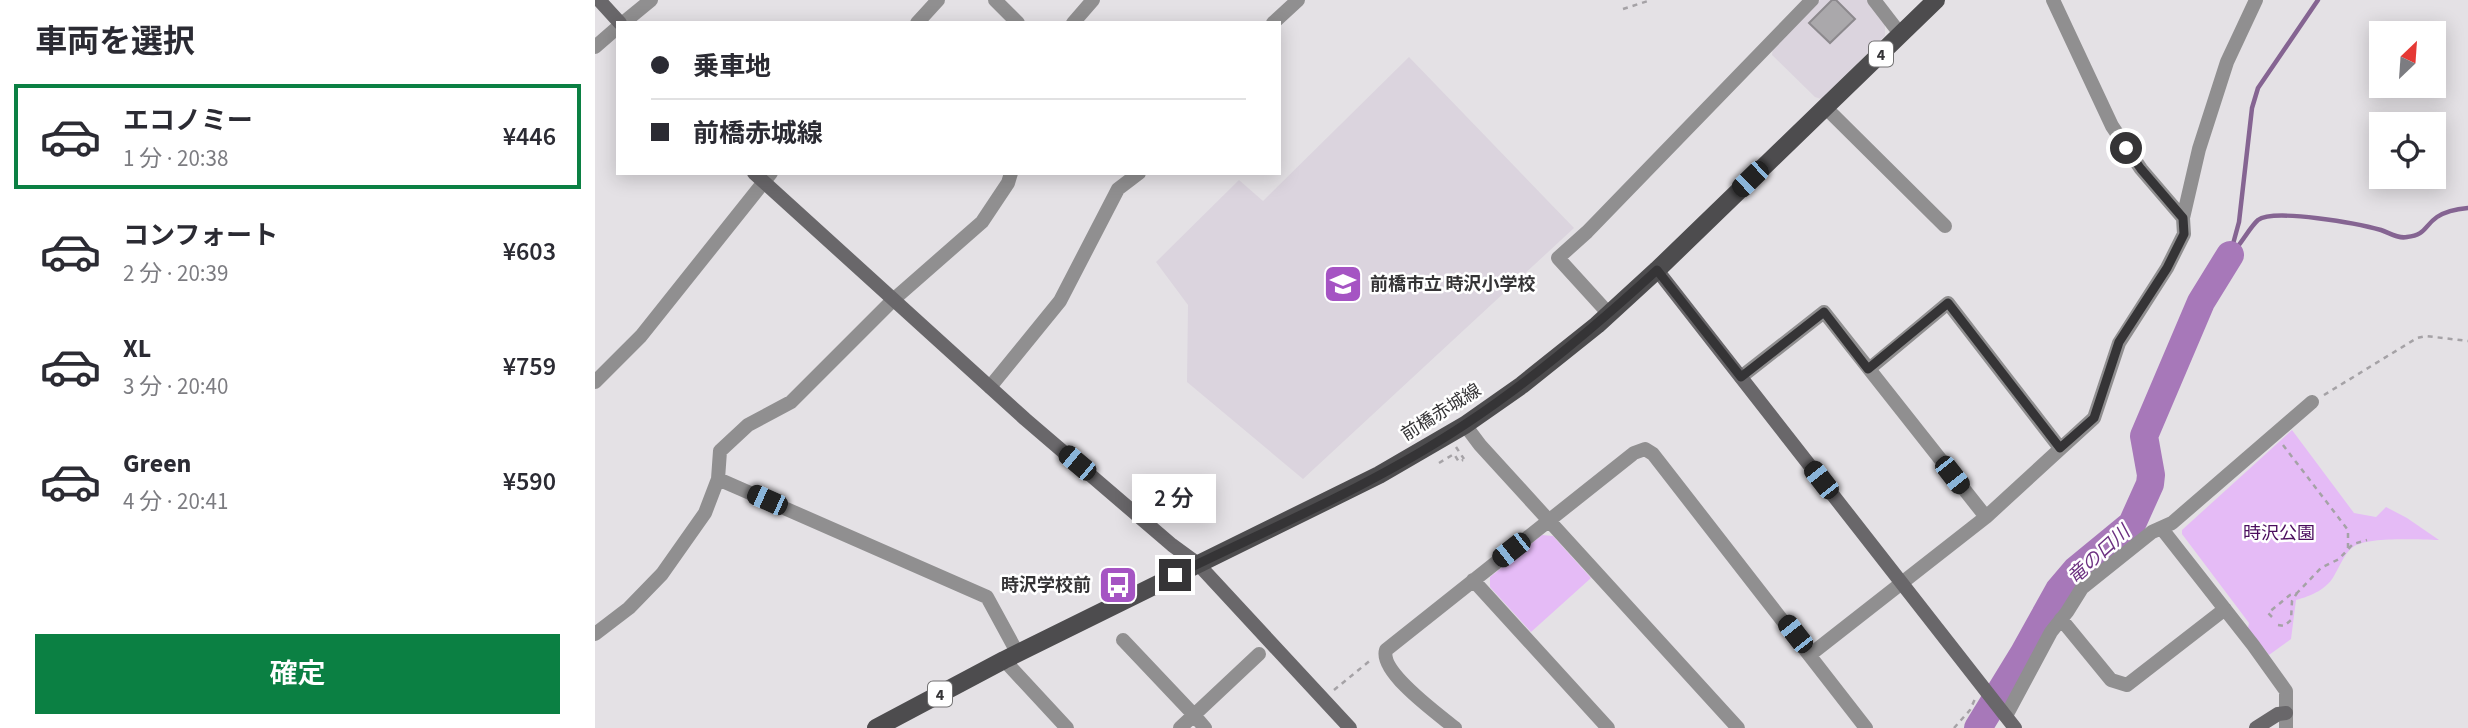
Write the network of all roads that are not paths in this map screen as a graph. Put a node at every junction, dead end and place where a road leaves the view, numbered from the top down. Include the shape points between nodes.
1 (599, 0) edge
2 (651, 0) edge
3 (938, 0) edge
4 (995, 0) edge
5 (1093, 0) edge
6 (1298, 0) edge
7 (1812, 0) edge
8 (1874, 0) edge
9 (1936, 0) edge
10 (2053, 0) edge
11 (2256, 0) edge
12 (617, 21) edge
13 (624, 21) edge
14 (919, 21) edge
15 (1016, 21) edge
16 (1075, 21) edge
17 (1275, 21) edge
18 (616, 28) edge
19 (1901, 34) junction
20 (595, 47) edge
21 (1825, 107) junction
22 (1010, 175) edge
23 (1136, 175) edge
24 (763, 177) edge
25 (2183, 218) junction
26 (1945, 226) dead end
27 (1657, 270) junction
28 (893, 300) junction
29 (1609, 314) junction
30 (1868, 369) junction
31 (1741, 377) junction
32 (595, 382) edge
33 (990, 387) junction
34 (2312, 402) road end
35 (1465, 425) junction
36 (2060, 448) junction
37 (718, 479) junction
38 (1986, 517) junction
39 (1548, 521) junction
40 (2162, 529) junction
41 (1198, 564) junction
42 (1473, 580) junction
43 (1901, 583) junction
44 (2225, 609) junction
45 (2061, 619) junction
46 (595, 634) edge
47 (1123, 640) dead end
48 (1259, 654) dead end
49 (1811, 654) junction
50 (1011, 657) junction
51 (2005, 714) junction
52 (1194, 715) junction
53 (2286, 720) edge
54 (876, 728) edge
55 (1067, 728) edge
56 (1181, 728) edge
57 (1205, 728) edge
58 (1350, 728) edge
59 (1455, 728) edge
60 (1608, 728) edge
61 (1738, 728) edge
62 (1866, 728) edge
63 (2015, 728) edge
64 (2256, 728) edge

1 - 12 street
2 - 13 street
3 - 14 street
4 - 15 street
5 - 16 street
6 - 17 street
7 - 29 street via 1558,258
8 - 19 street
9 - 19 main road, 前橋赤城線 / 4
10 - 25 street via 2112,126
11 - 25 street via 2227,62
18 - 20 street
19 - 21 main road, 前橋赤城線 / 4
21 - 26 street
21 - 27 main road, 前橋赤城線 / 4
22 - 28 street via 982,222
23 - 33 street via 1118,189 1059,301
24 - 28 street
24 - 32 street via 641,336
25 - 36 street via 2184,234 2167,268 2119,342 2094,418
27 - 29 main road, 前橋赤城線 / 4
27 - 31 street
28 - 33 street
28 - 37 street via 791,402 748,425 720,451
29 - 35 main road, 前橋赤城線 / 4
30 - 31 street via 1824,312
30 - 36 street via 1948,303
30 - 38 street
31 - 43 street
33 - 41 street
34 - 40 street
35 - 39 street
35 - 41 main road, 前橋赤城線 / 4 via 1379,475
36 - 38 street
37 - 46 street via 705,513 662,574
37 - 50 street via 987,597
38 - 43 street
39 - 42 street
39 - 49 street via 1645,449
39 - 61 street
40 - 44 street
40 - 45 street via 2152,532 2082,589
41 - 50 main road, 前橋赤城線 / 4
41 - 58 street
42 - 59 street via 1390,644 1384,654 1413,694
42 - 60 street
43 - 49 street
43 - 51 street via 1981,695
44 - 45 street via 2127,685 2111,680
44 - 53 street via 2286,691
45 - 51 street
47 - 52 street
48 - 52 street
49 - 62 street
50 - 54 main road, 前橋赤城線 / 4
50 - 55 street
51 - 63 street
52 - 56 street
52 - 57 street
53 - 64 street via 2278,714

